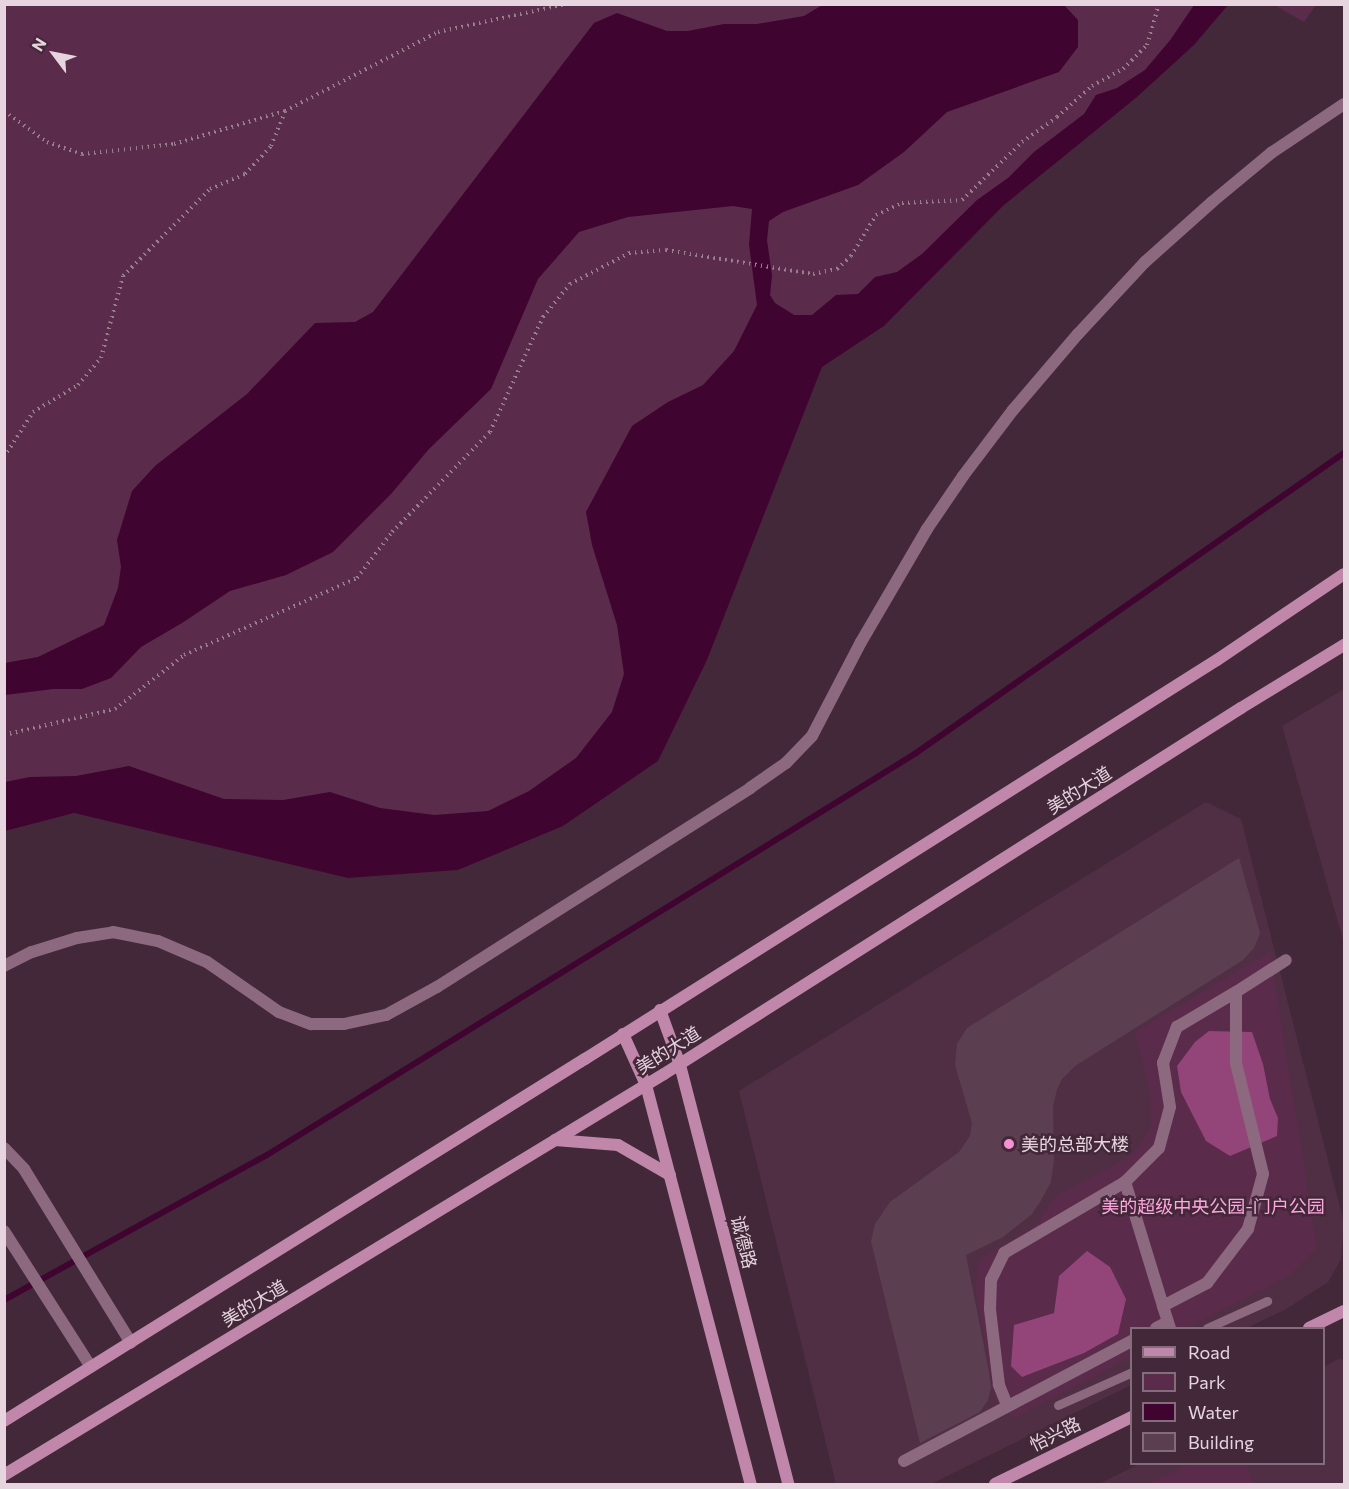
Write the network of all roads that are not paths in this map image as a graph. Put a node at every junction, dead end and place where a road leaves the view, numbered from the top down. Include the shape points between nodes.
1 (1344, 104) edge
2 (1344, 573) edge
3 (1344, 645) edge
4 (1286, 960) dead end
5 (4, 966) edge
6 (1236, 992) junction
7 (660, 1010) junction
8 (623, 1034) junction
9 (680, 1065) junction
10 (646, 1085) junction
11 (555, 1140) junction
12 (4, 1149) edge
13 (670, 1175) junction
14 (1125, 1182) junction
15 (4, 1230) edge
16 (1267, 1301) dead end
17 (1163, 1306) junction
18 (1344, 1311) edge
19 (1169, 1325) edge
20 (1211, 1327) edge
21 (1313, 1327) edge
22 (1130, 1342) edge
23 (130, 1343) junction
24 (91, 1367) junction
25 (1130, 1372) edge
26 (1007, 1405) junction
27 (1058, 1405) dead end
28 (1130, 1418) edge
29 (4, 1421) edge
30 (904, 1461) dead end
31 (4, 1475) edge
32 (751, 1485) edge
33 (788, 1485) edge
34 (995, 1485) edge

1 - 5 street via 1271,153 1212,202 1145,262 1078,334 1013,410 927,528 812,736 786,763 750,788 386,1016 344,1024 311,1024 279,1012 207,962 158,941 114,932 77,938 32,952
2 - 7 main road, 美的大道 via 1207,666
3 - 9 main road, 美的大道
4 - 6 street
6 - 14 street via 1177,1027 1163,1063 1170,1107 1159,1148
6 - 17 street via 1236,1063 1263,1174 1248,1229 1207,1283
7 - 8 main road, 美的大道
7 - 9 main road, 诚德路
8 - 10 main road
8 - 23 main road, 美的大道
9 - 10 main road, 美的大道
9 - 33 main road, 诚德路
10 - 11 main road, 美的大道
10 - 13 main road
11 - 13 main road via 618,1145
11 - 31 main road, 美的大道
12 - 23 street via 24,1169
13 - 32 main road
14 - 17 street
14 - 26 street via 1004,1253 991,1280 990,1309 999,1385
15 - 24 street
16 - 20 lane
17 - 19 street
18 - 21 main road
22 - 26 street
23 - 24 main road, 美的大道
24 - 29 main road, 美的大道
25 - 27 lane
26 - 30 street
28 - 34 main road, 怡兴路

